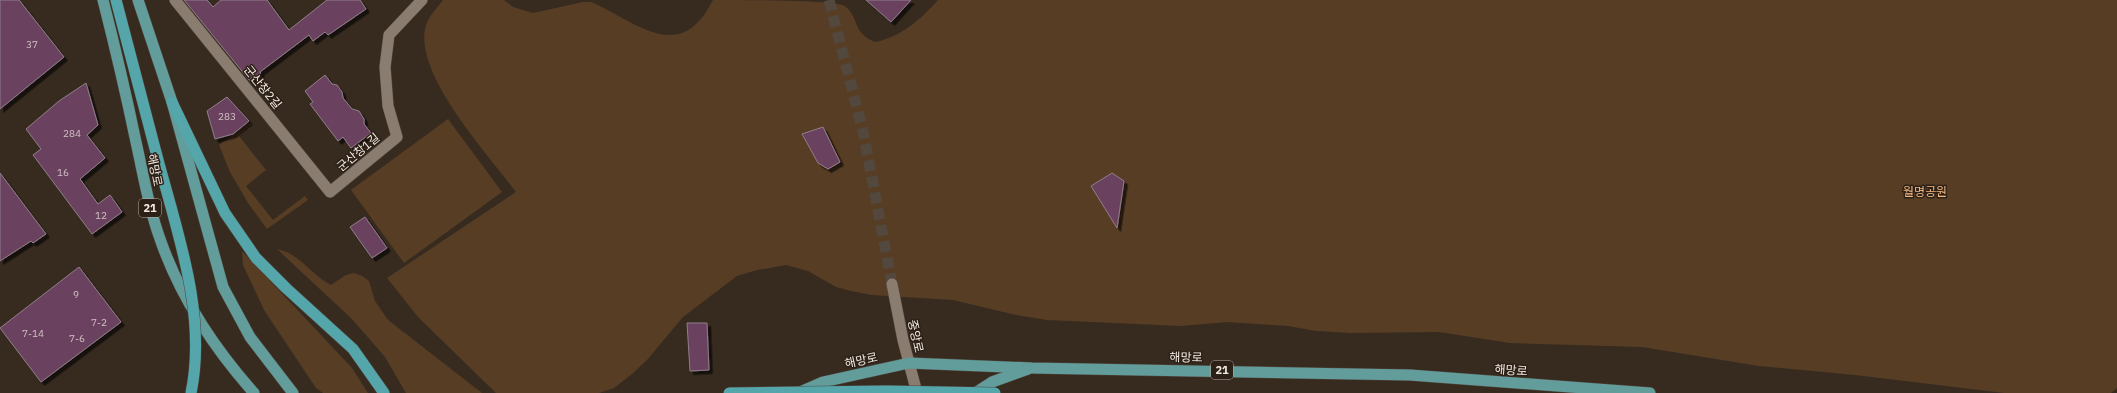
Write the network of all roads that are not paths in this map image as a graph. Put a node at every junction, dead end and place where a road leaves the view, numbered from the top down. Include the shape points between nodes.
1 (102, 0) edge
2 (116, 0) edge
3 (138, 0) edge
4 (175, 0) edge
5 (422, 0) edge
6 (172, 102) junction
7 (330, 192) joint
8 (892, 284) tunnel mouth
9 (909, 363) junction
10 (1032, 368) junction
11 (191, 393) edge
12 (254, 393) edge
13 (293, 393) edge
14 (384, 393) edge
15 (729, 393) edge
16 (798, 393) edge
17 (917, 393) edge
18 (975, 393) edge
19 (995, 393) edge
20 (1650, 393) edge

1 - 12 main road, 해망로 / 21 via 159,237 187,301 228,364
2 - 11 highway, bridge via 192,298 197,349
3 - 6 main road
4 - 7 street, 군산창2길
5 - 7 street, 군산창1길 via 389,35 385,67 388,106 397,136
6 - 13 main road via 223,287 250,337
6 - 14 highway via 225,213 256,258 353,349
8 - 9 street, 중앙로
9 - 10 main road, 해망로 / 21
9 - 16 main road, 해망로 / 21 via 823,382
9 - 17 street, 중앙로
10 - 18 main road via 992,382
10 - 20 main road, 해망로 / 21 via 1410,375
15 - 19 highway, bridge

